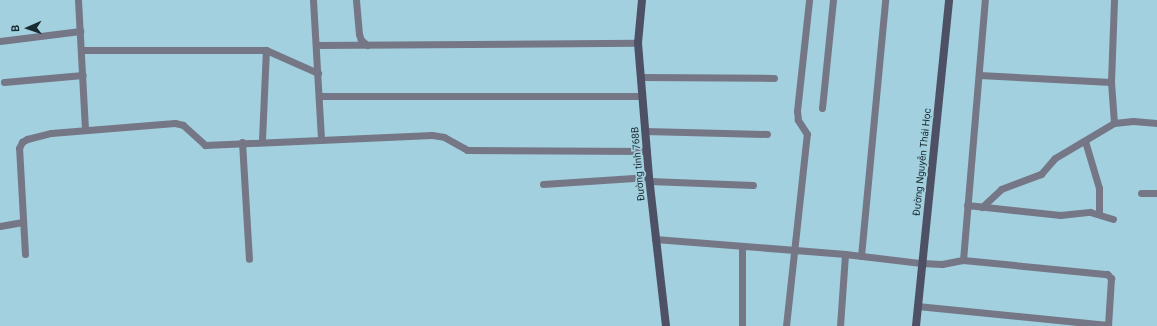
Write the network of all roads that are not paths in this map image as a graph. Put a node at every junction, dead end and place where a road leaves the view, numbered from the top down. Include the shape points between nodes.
1 (78, 0) edge
2 (314, 0) edge
3 (356, 0) edge
4 (642, 0) edge
5 (809, 0) edge
6 (833, 0) edge
7 (885, 0) edge
8 (949, 0) edge
9 (985, 0) edge
10 (1114, 0) edge
11 (80, 31) junction
12 (0, 41) edge
13 (638, 43) junction
14 (316, 45) junction
15 (367, 45) junction
16 (82, 50) junction
17 (266, 50) junction
18 (318, 73) junction
19 (83, 75) junction
20 (979, 75) junction
21 (641, 77) junction
22 (774, 78) dead end
23 (4, 82) dead end
24 (1111, 82) junction
25 (318, 96) junction
26 (642, 96) junction
27 (822, 108) dead end
28 (1114, 123) junction
29 (1157, 123) edge
30 (85, 130) junction
31 (645, 131) junction
32 (767, 134) dead end
33 (320, 138) junction
34 (262, 140) junction
35 (1085, 141) junction
36 (242, 142) junction
37 (647, 151) junction
38 (649, 179) junction
39 (543, 184) dead end
40 (752, 185) dead end
41 (1141, 193) dead end
42 (1157, 193) edge
43 (967, 205) junction
44 (982, 207) junction
45 (1100, 214) junction
46 (1113, 219) dead end
47 (23, 222) junction
48 (0, 226) edge
49 (656, 239) junction
50 (742, 246) junction
51 (793, 250) junction
52 (25, 254) dead end
53 (845, 254) junction
54 (862, 256) junction
55 (249, 259) dead end
56 (963, 260) junction
57 (921, 263) junction
58 (917, 306) junction
59 (666, 326) edge
60 (742, 326) edge
61 (786, 326) edge
62 (840, 326) edge
63 (916, 326) edge
64 (1108, 326) edge

1 - 11 street
2 - 14 street
3 - 15 street via 359,34
4 - 13 street, Đường tỉnh 768B
5 - 51 street via 796,111 798,120 807,134
6 - 27 street
7 - 54 street
8 - 57 street, Đường Nguyễn Thái Học
9 - 20 street
10 - 24 street
11 - 12 street
11 - 16 street
13 - 15 street
13 - 21 street, Đường tỉnh 768B
14 - 15 street
14 - 18 street
16 - 17 street
16 - 19 street
17 - 18 street
17 - 34 street
18 - 25 street
19 - 23 street
19 - 30 street
20 - 24 street
20 - 43 street
21 - 22 street
21 - 26 street, Đường tỉnh 768B
24 - 28 street
25 - 26 street
25 - 33 street
26 - 31 street, Đường tỉnh 768B
28 - 29 street
28 - 35 street
30 - 36 street via 175,123 183,125 205,144
30 - 47 street via 51,133 22,142 19,148
31 - 32 street
31 - 37 street, Đường tỉnh 768B
33 - 34 street
33 - 37 street via 432,135 444,137 468,150
34 - 36 street
35 - 44 street via 1055,158 1044,172 1001,189
35 - 45 street via 1099,188
36 - 55 street
37 - 38 street, Đường tỉnh 768B
38 - 39 street
38 - 40 street
38 - 49 street, Đường tỉnh 768B
41 - 42 street
43 - 44 street
43 - 56 street
44 - 45 street via 1060,215
45 - 46 street
47 - 48 street
47 - 52 street
49 - 50 street
49 - 59 street, Đường tỉnh 768B
50 - 51 street
50 - 60 street
51 - 53 street
51 - 61 street
53 - 54 street
53 - 62 street
54 - 57 street
56 - 57 street via 942,264
56 - 64 street via 1109,274 1111,278
57 - 58 street, Đường Nguyễn Thái Học
58 - 63 street, Đường Nguyễn Thái Học
58 - 64 street

